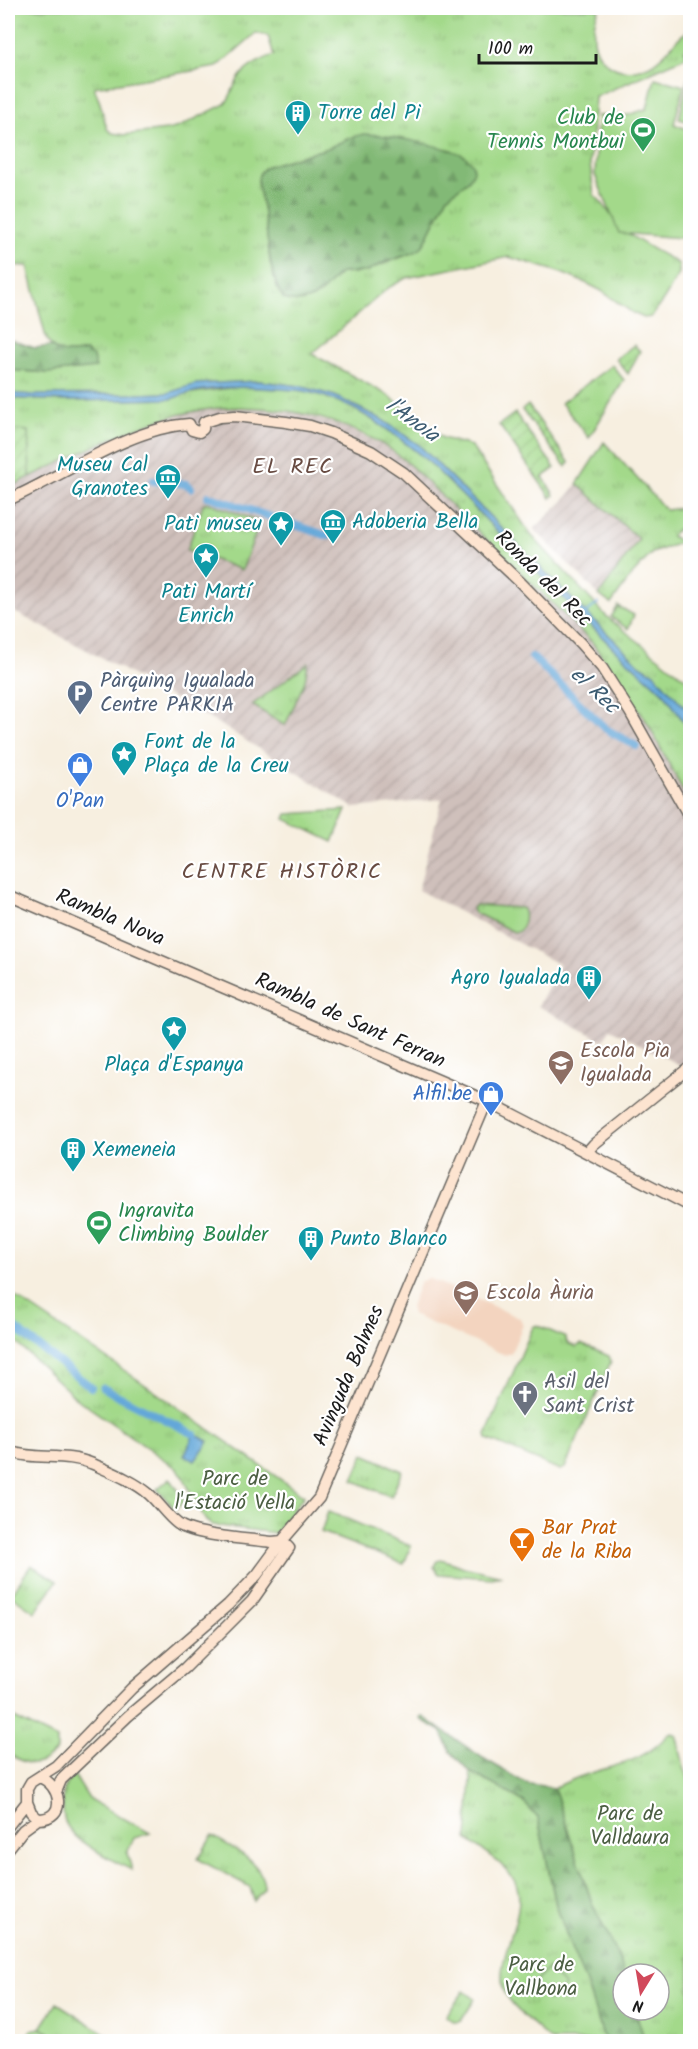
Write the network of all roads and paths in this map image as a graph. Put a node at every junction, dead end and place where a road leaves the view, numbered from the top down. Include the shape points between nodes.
1 (8, 500) edge
2 (690, 818) edge
3 (8, 895) edge
4 (198, 976) joint
5 (690, 1066) edge
6 (486, 1101) junction
7 (587, 1152) junction
8 (690, 1206) edge
9 (8, 1451) edge
10 (285, 1544) junction
11 (39, 1777) junction
12 (56, 1792) junction
13 (27, 1802) junction
14 (38, 1819) junction
15 (8, 1826) edge
16 (8, 1849) edge

1 - 2 street, Ronda del Rec via 143,434 189,424 194,417 204,422 220,417 250,417 310,426 371,450 404,473 530,591 602,668
3 - 4 street, Rambla Nova
4 - 6 street, Rambla de Sant Ferran
5 - 7 street
6 - 7 street, Rambla de Sant Ferran
6 - 10 street, Avinguda Balmes via 319,1498
7 - 8 street, Rambla de Sant Ferran
9 - 10 street via 37,1457 70,1457 90,1463 144,1490 178,1525
10 - 11 street, Avinguda Balmes via 228,1605 132,1688 56,1766
10 - 12 street, Avinguda Balmes via 252,1601 185,1668 61,1780
11 - 12 street via 50,1782
11 - 13 street via 29,1785
12 - 14 street via 56,1811 50,1817
13 - 14 street
13 - 15 street
14 - 16 street via 22,1830

